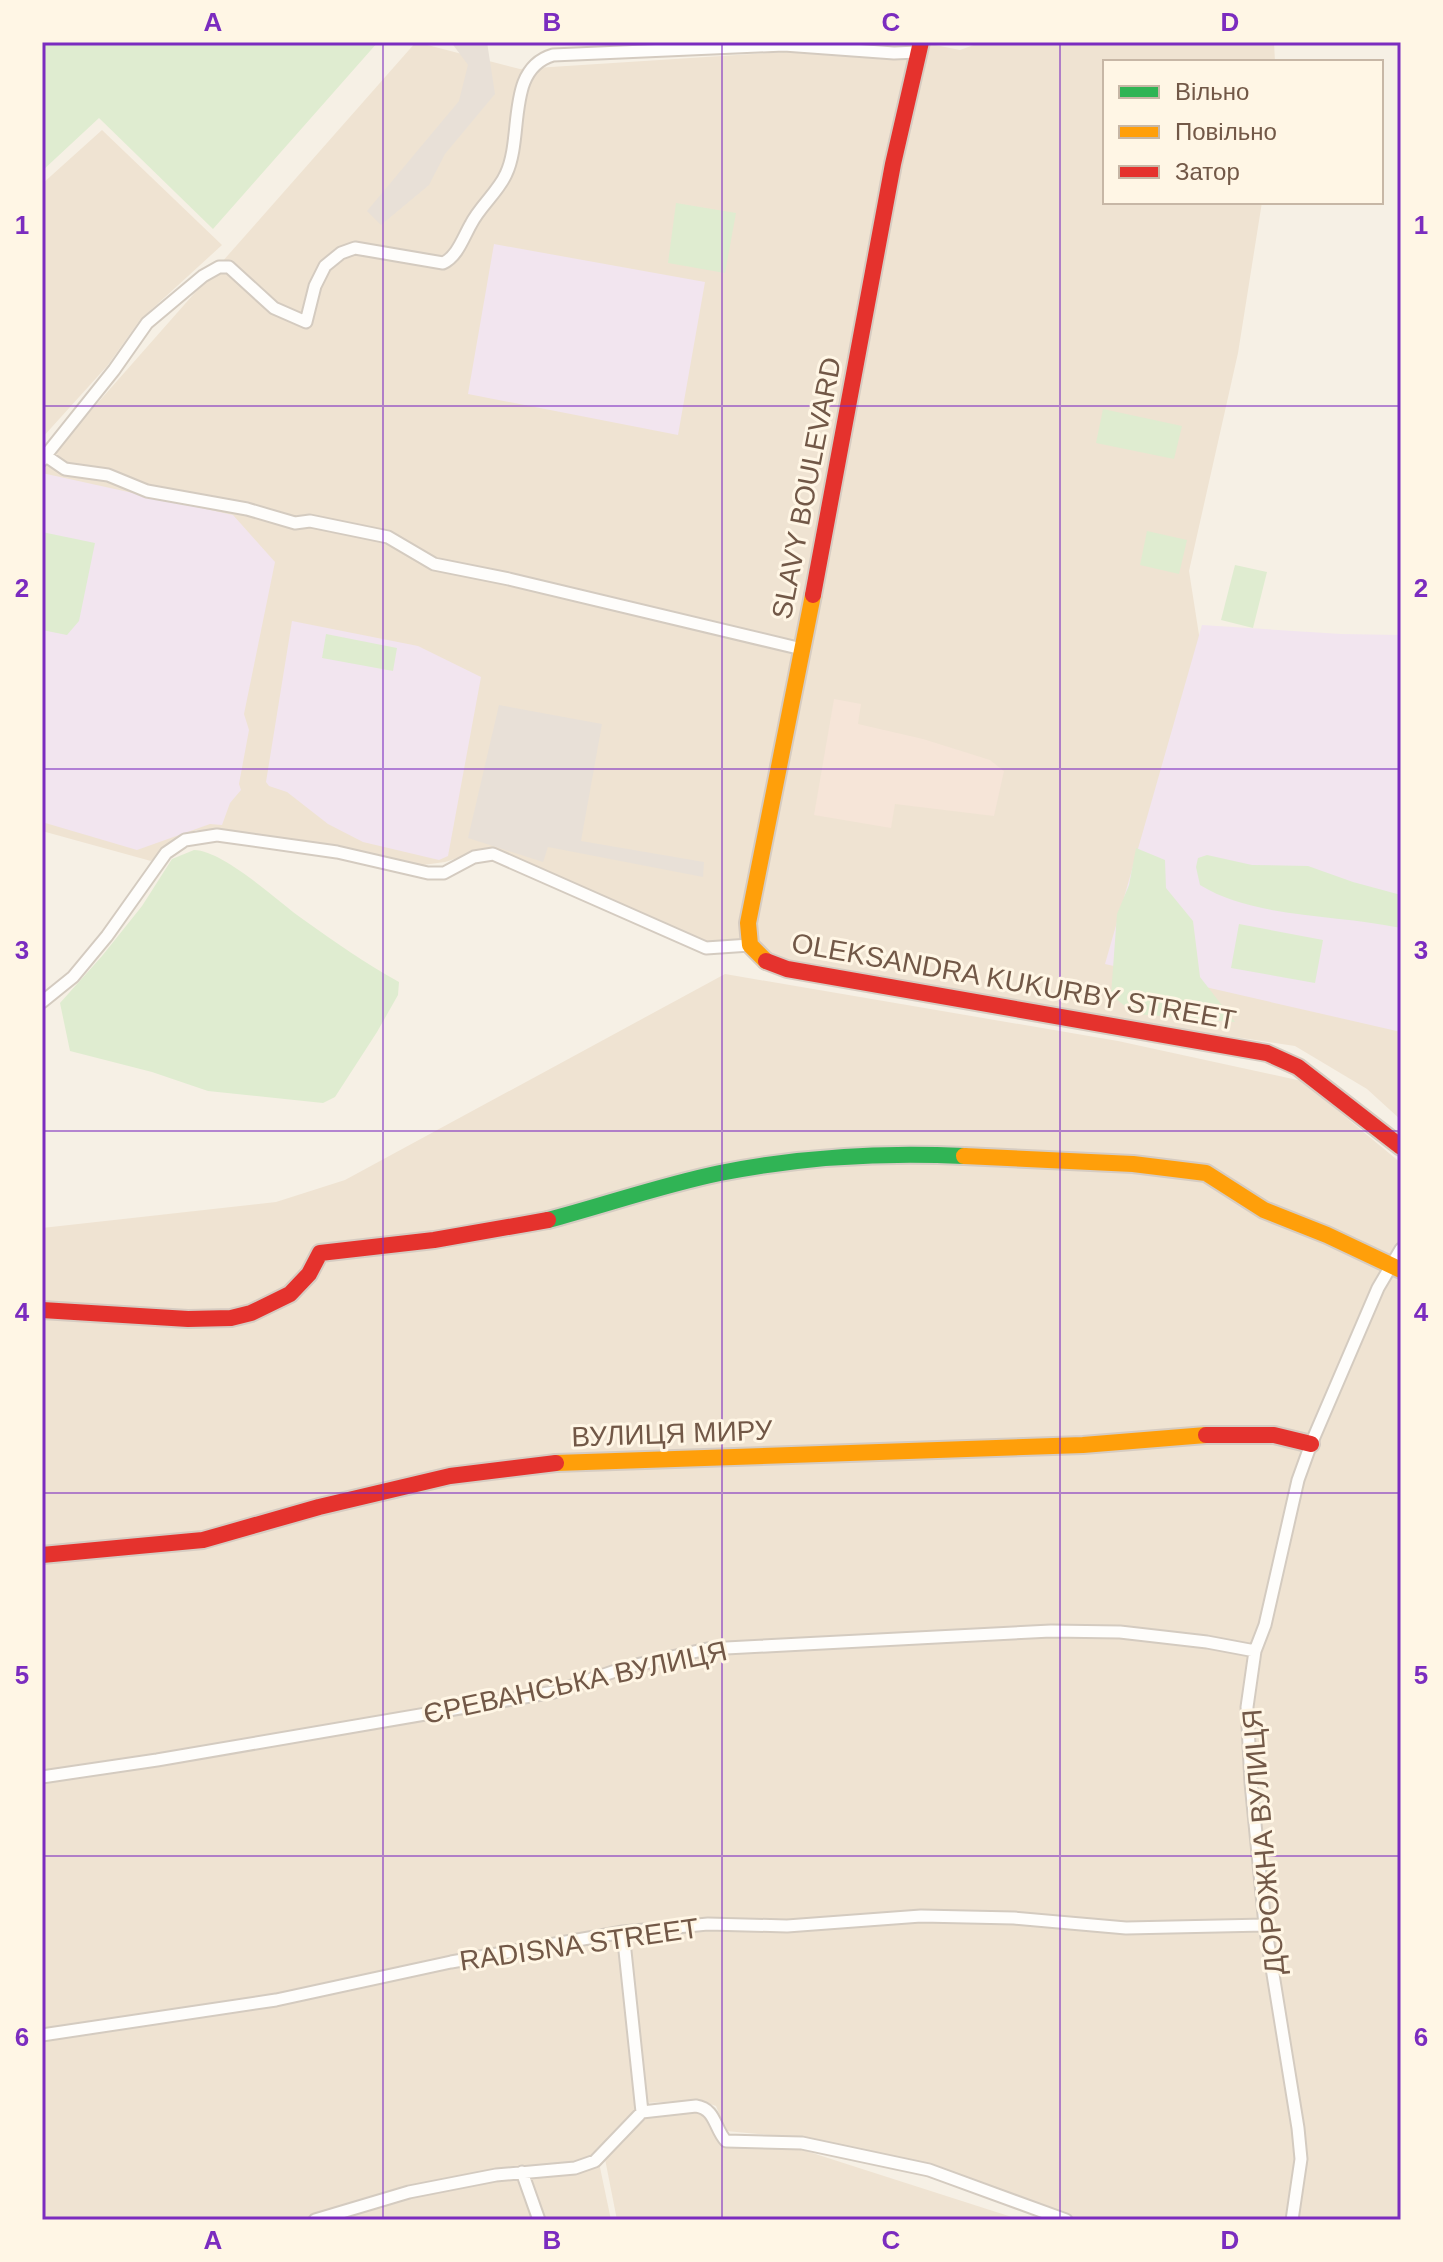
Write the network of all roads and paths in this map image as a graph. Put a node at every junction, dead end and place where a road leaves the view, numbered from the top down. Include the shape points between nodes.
1 (920, 47) edge
2 (44, 458) edge
3 (802, 649) junction
4 (750, 945) junction
5 (42, 1002) edge
6 (1401, 1147) edge
7 (1401, 1249) edge
8 (1396, 1267) edge
9 (42, 1310) edge
10 (1311, 1444) junction
11 (42, 1555) edge
12 (1255, 1651) junction
13 (42, 1777) edge
14 (1265, 1925) junction
15 (623, 1932) junction
16 (42, 2035) edge
17 (642, 2112) junction
18 (522, 2172) junction
19 (315, 2220) edge
20 (539, 2220) edge
21 (1066, 2220) edge
22 (1292, 2220) edge

1 - 2 street via 894,53 784,45 541,58 524,77 507,173 452,259 443,263 355,248 341,253 325,266 306,322 274,308 229,267 219,267 147,323
1 - 3 street, SLAVY BOULEVARD
2 - 3 street via 65,469 108,475 147,491 388,537 434,564
3 - 4 street, SLAVY BOULEVARD via 751,902
4 - 5 street, OLEKSANDRA KUKURBY STREET via 706,948 493,854 474,857 444,873 428,873 337,852 217,835 185,840 166,853 82,967
4 - 6 street, OLEKSANDRA KUKURBY STREET via 767,962 787,969 1267,1053 1298,1067
7 - 8 street, ДОРОЖНА ВУЛИЦЯ
8 - 9 street via 1264,1210 1206,1173 1133,1164 895,1153 719,1173 542,1222 320,1253 290,1294 231,1318
8 - 10 street, ДОРОЖНА ВУЛИЦЯ
10 - 11 street, ВУЛИЦЯ МИРУ via 1274,1435 1214,1434 1083,1445 546,1463 450,1476 203,1540
10 - 12 street, ДОРОЖНА ВУЛИЦЯ
12 - 13 street, ЄРЕВАНСЬКА ВУЛИЦЯ via 1120,1632 1051,1631 707,1649 627,1667 554,1692
12 - 14 street, ДОРОЖНА ВУЛИЦЯ via 1247,1707
14 - 15 street, RADISNA STREET via 1126,1928 921,1916
14 - 22 street, ДОРОЖНА ВУЛИЦЯ via 1301,2159
15 - 16 street, RADISNA STREET via 276,2000
15 - 17 street
17 - 18 street via 595,2161
17 - 21 street via 702,2107 712,2114 726,2141 802,2143 929,2170
18 - 19 street via 409,2192
18 - 20 street

